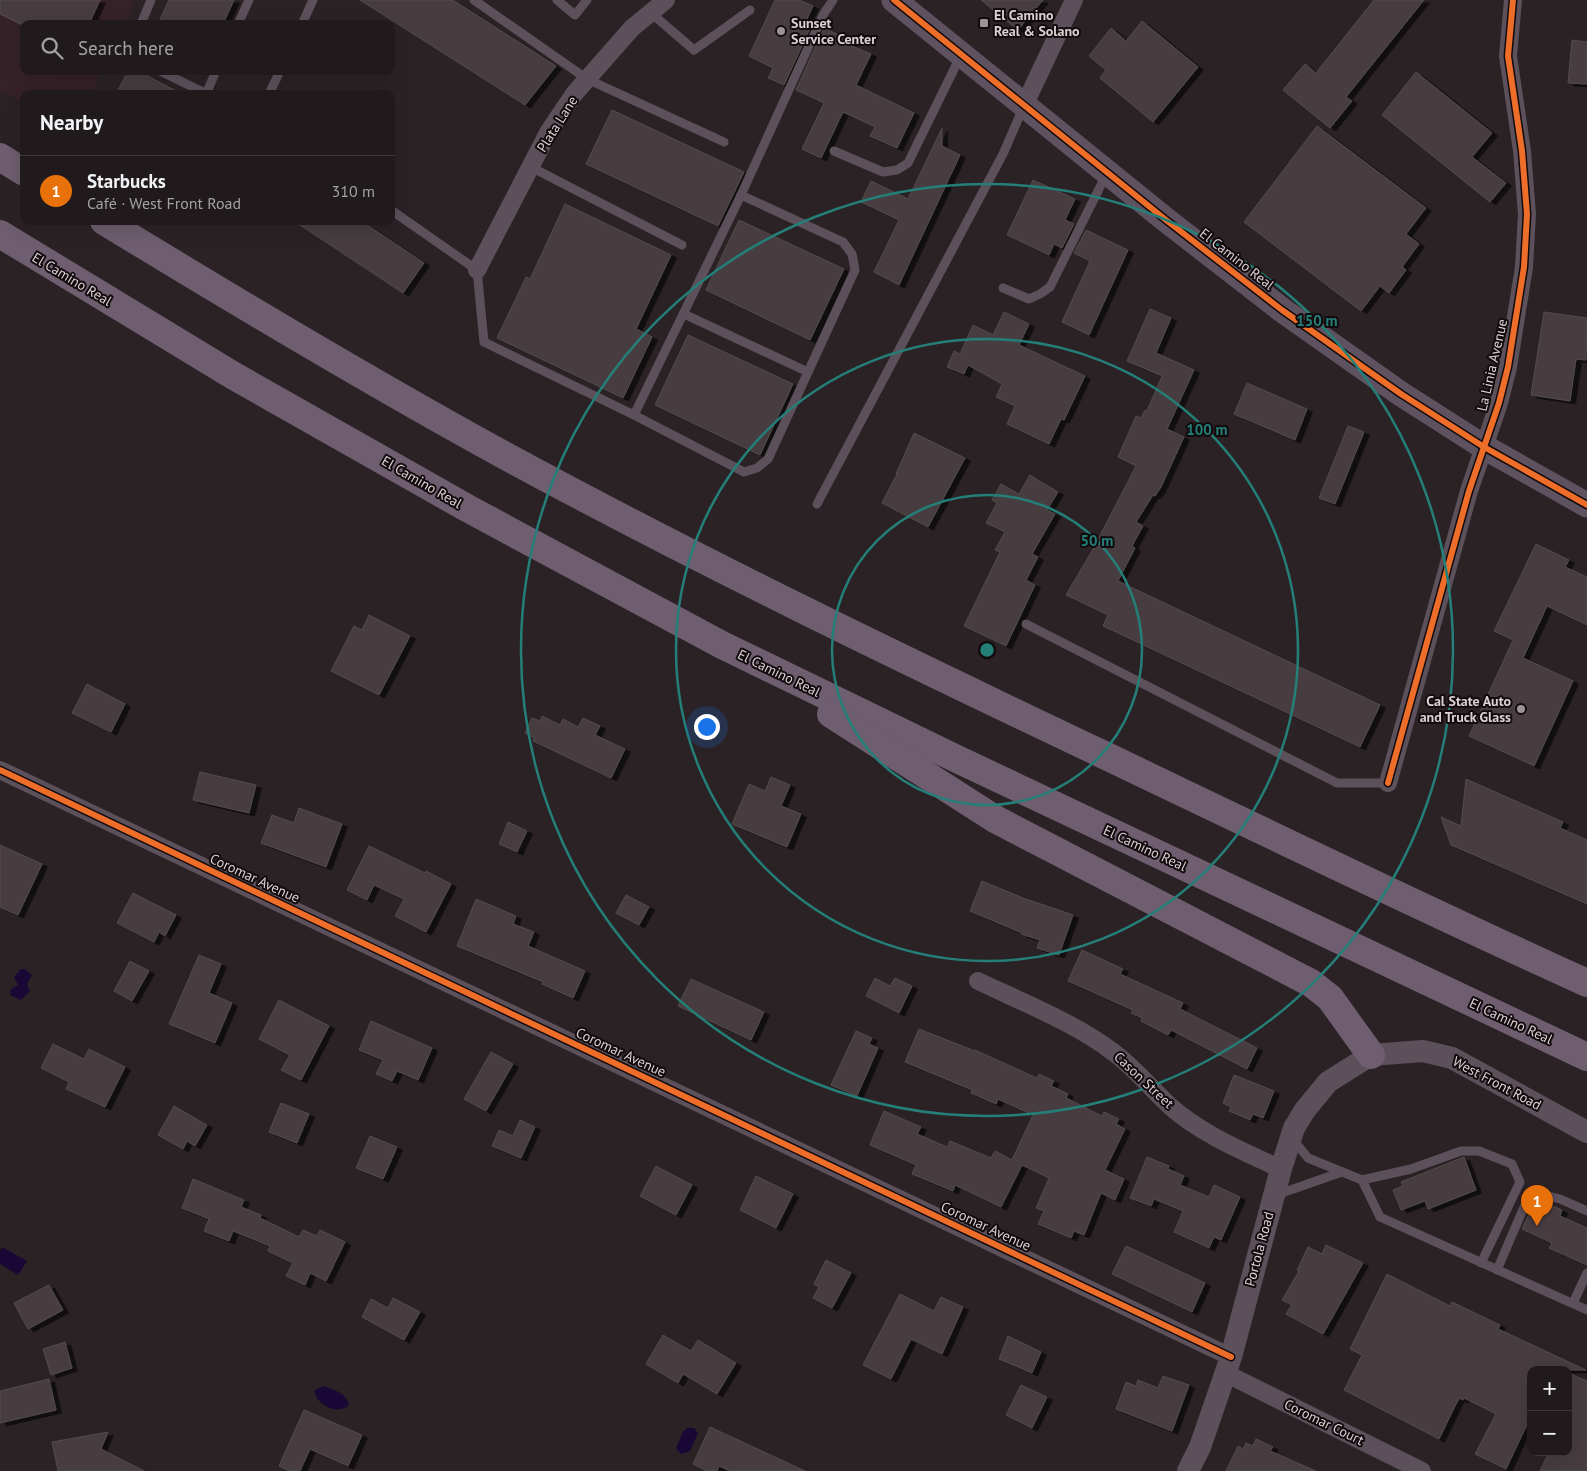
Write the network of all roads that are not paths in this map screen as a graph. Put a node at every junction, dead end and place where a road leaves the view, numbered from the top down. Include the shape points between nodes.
1 (151, 0) edge
2 (249, 0) edge
3 (313, 0) edge
4 (474, 0) edge
5 (558, 0) edge
6 (587, 0) edge
7 (666, 0) edge
8 (833, 0) edge
9 (894, 0) edge
10 (1074, 0) edge
11 (1513, 0) edge
12 (750, 10) dead end
13 (651, 13) junction
14 (143, 20) edge
15 (240, 20) edge
16 (304, 20) edge
17 (961, 54) junction
18 (168, 75) edge
19 (214, 75) edge
20 (278, 75) edge
21 (588, 79) junction
22 (198, 90) edge
23 (208, 90) edge
24 (271, 90) edge
25 (1024, 106) junction
26 (724, 142) dead end
27 (834, 151) dead end
28 (0, 157) edge
29 (531, 167) junction
30 (20, 170) edge
31 (1107, 172) junction
32 (741, 195) junction
33 (395, 213) edge
34 (111, 225) edge
35 (0, 234) edge
36 (682, 245) dead end
37 (477, 270) junction
38 (1003, 288) dead end
39 (684, 314) junction
40 (808, 372) junction
41 (634, 415) junction
42 (1484, 447) junction
43 (817, 504) dead end
44 (1587, 506) edge
45 (1026, 624) dead end
46 (722, 645) junction
47 (0, 770) edge
48 (1388, 783) joint
49 (978, 981) dead end
50 (1587, 983) edge
51 (1371, 1055) junction
52 (1587, 1057) edge
53 (1587, 1132) edge
54 (1291, 1137) junction
55 (1280, 1169) junction
56 (1342, 1172) junction
57 (1362, 1180) junction
58 (1274, 1196) junction
59 (1587, 1211) edge
60 (1481, 1263) junction
61 (1497, 1270) junction
62 (1587, 1273) edge
63 (1573, 1304) junction
64 (1587, 1310) edge
65 (1228, 1365) junction
66 (1188, 1471) edge
67 (1422, 1471) edge

1 - 14 lane
2 - 15 lane
3 - 16 lane
4 - 21 lane
5 - 6 lane via 574,14
7 - 13 street, Plata Lane
8 - 32 lane via 823,15
9 - 17 main road, El Camino Real
10 - 25 street
11 - 42 street, La Linia Avenue via 1508,56 1522,151 1527,214 1524,268 1508,367
12 - 13 lane via 694,50
13 - 21 street, Plata Lane via 632,28
17 - 25 main road, El Camino Real
17 - 27 lane via 908,163 897,170 884,172
18 - 22 lane
19 - 23 lane
20 - 24 lane
21 - 26 lane
21 - 29 street, Plata Lane via 549,132
25 - 31 main road, El Camino Real
25 - 43 lane via 1003,154
28 - 30 highway
29 - 36 lane
29 - 37 street, Plata Lane
31 - 38 lane via 1050,286 1029,299
31 - 42 main road, El Camino Real via 1282,310 1401,394
32 - 39 lane
32 - 40 lane via 843,242 852,254 855,270
33 - 37 lane
34 - 50 highway via 494,449 740,579 1465,928
35 - 46 highway, El Camino Real via 251,385 468,508
37 - 41 lane via 484,342
39 - 40 lane
39 - 41 lane
40 - 41 lane via 768,458 757,468 744,472
42 - 44 main road, El Camino Real
42 - 48 street, La Linia Avenue
45 - 48 lane via 1337,783
46 - 51 highway via 995,819 1311,983 1330,998
46 - 52 highway, El Camino Real
47 - 65 street, Coromar Avenue
49 - 55 street, Cason Street via 1082,1032 1132,1067 1171,1107 1194,1124
51 - 53 street, West Front Road via 1423,1051 1452,1058
51 - 54 street, Portola Road via 1328,1082 1305,1110
54 - 55 street, Portola Road
54 - 56 lane via 1308,1158
55 - 58 street, Portola Road
56 - 57 lane
56 - 58 lane
57 - 60 lane via 1380,1217
57 - 60 lane via 1411,1169 1461,1151 1479,1151 1512,1164 1520,1182
58 - 65 street, Portola Road
59 - 61 lane via 1533,1192
60 - 61 lane
61 - 63 lane
62 - 63 lane
63 - 64 lane
65 - 66 street, Portola Road via 1200,1448
65 - 67 street, Coromar Court

